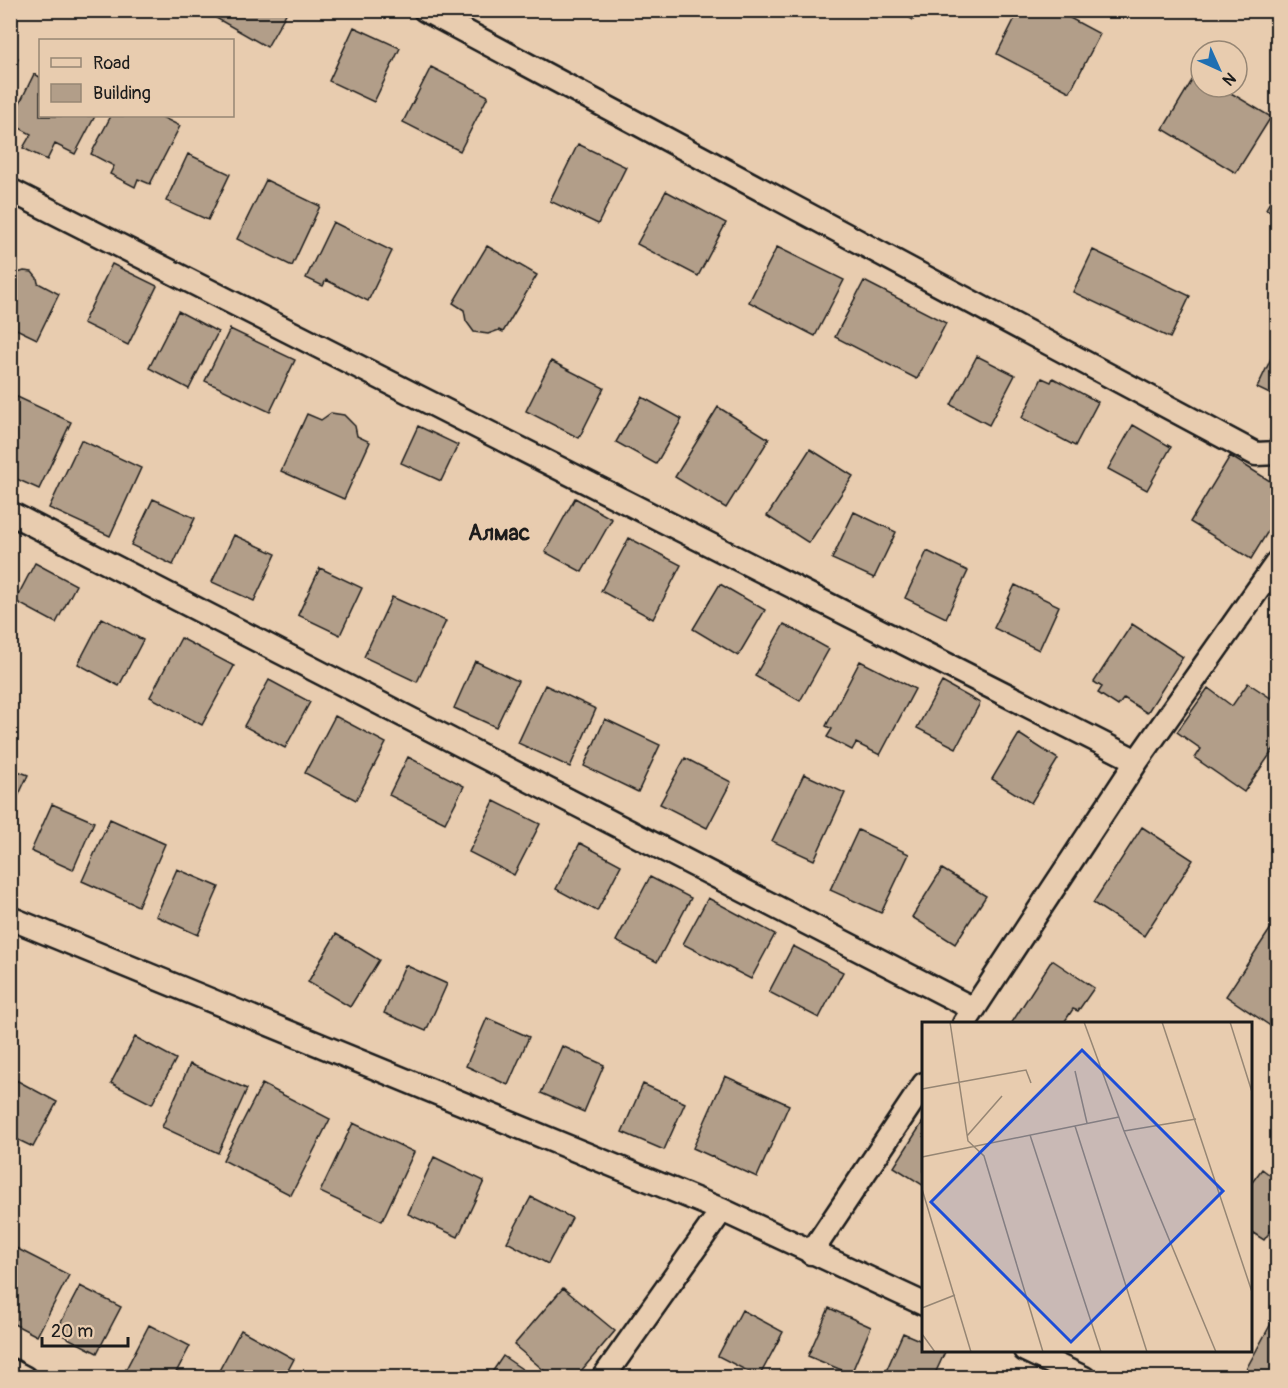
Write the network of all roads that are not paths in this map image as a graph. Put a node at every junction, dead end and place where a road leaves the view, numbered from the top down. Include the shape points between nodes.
1 (425, 10) edge
2 (10, 190) edge
3 (1278, 453) edge
4 (10, 513) edge
5 (1278, 561) edge
6 (1137, 761) junction
7 (10, 918) edge
8 (969, 1016) edge
9 (922, 1087) edge
10 (722, 1210) junction
11 (811, 1253) junction
12 (922, 1303) edge
13 (1028, 1352) edge
14 (10, 1370) edge
15 (25, 1377) edge
16 (603, 1377) edge
17 (1084, 1377) edge

1 - 3 street via 1256,454
2 - 6 street
4 - 8 street
5 - 6 street
6 - 8 street
7 - 10 street
9 - 11 street
10 - 11 street
10 - 16 street
11 - 12 street
13 - 17 street
14 - 15 street

